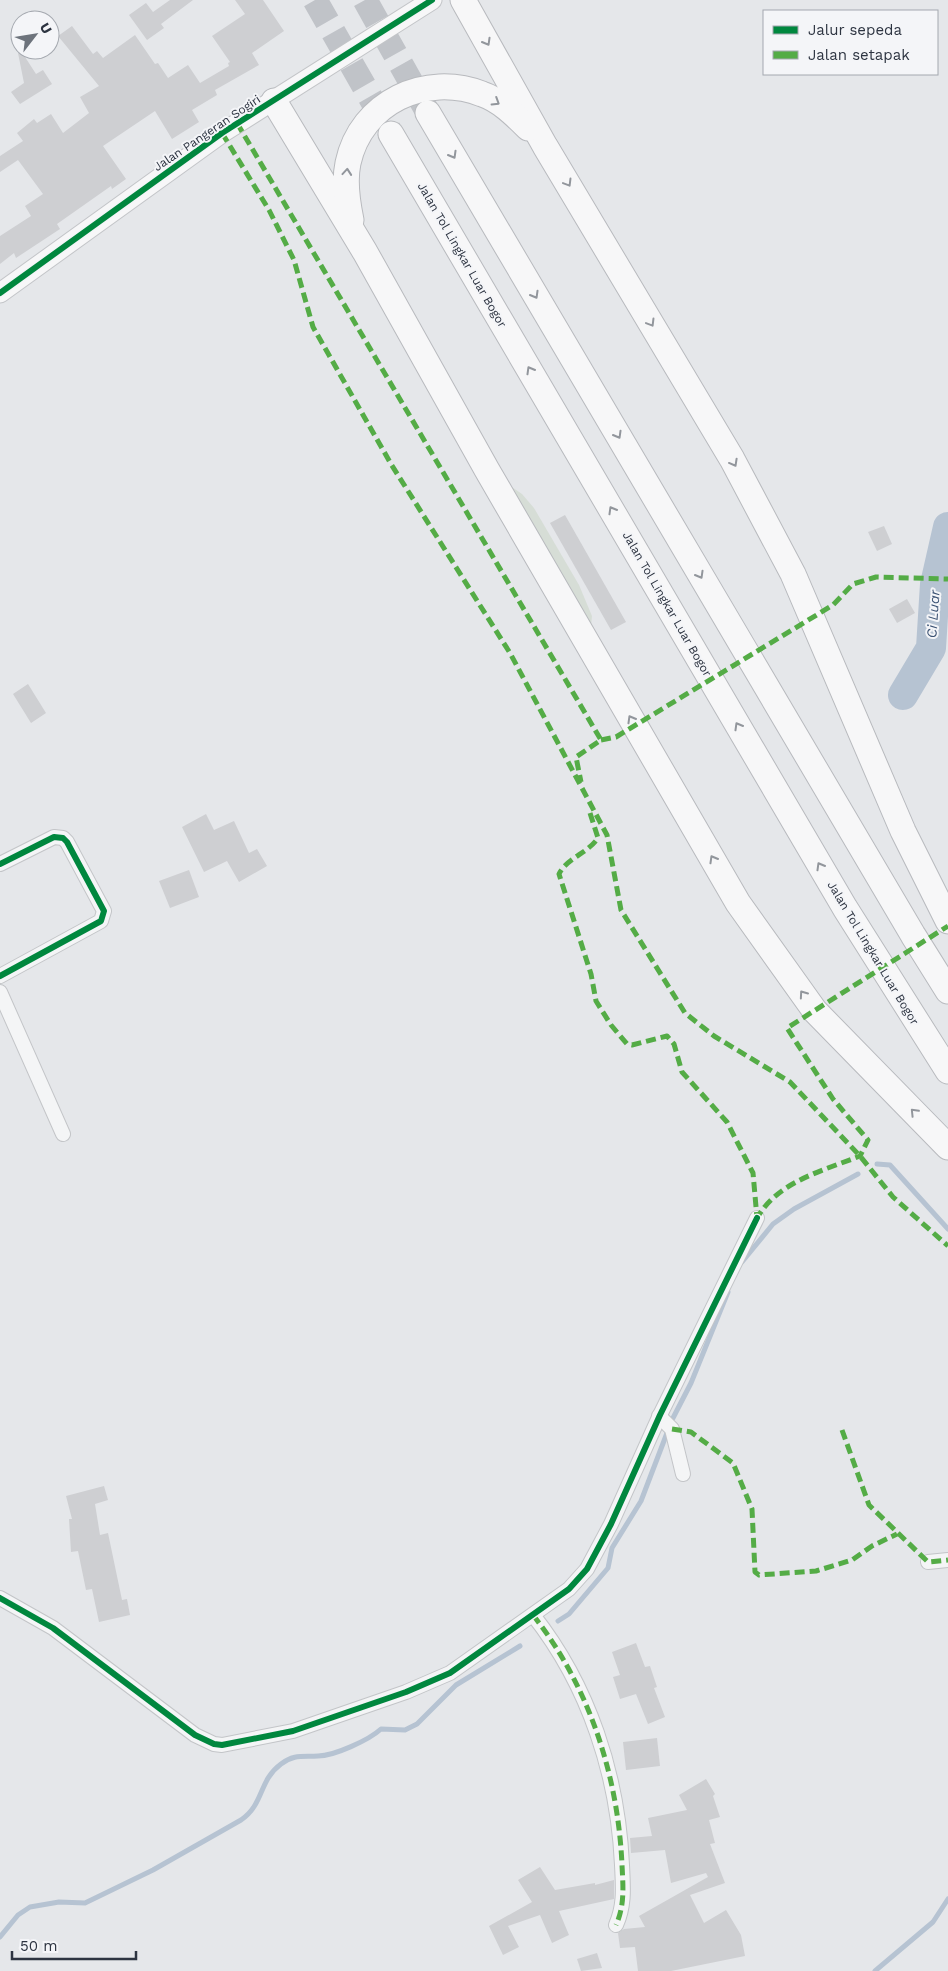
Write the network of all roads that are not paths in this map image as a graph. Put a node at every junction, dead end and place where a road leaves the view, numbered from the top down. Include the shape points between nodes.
1 (432, 0) edge
2 (463, 0) edge
3 (274, 101) junction
4 (428, 112) tunnel mouth
5 (391, 134) tunnel mouth
6 (546, 146) junction
7 (365, 252) junction
8 (0, 293) edge
9 (0, 864) edge
10 (948, 921) edge
11 (0, 976) edge
12 (948, 991) edge
13 (0, 992) edge
14 (948, 1071) edge
15 (63, 1134) dead end
16 (948, 1147) edge
17 (757, 1218) dead end
18 (659, 1416) junction
19 (683, 1474) dead end
20 (948, 1560) edge
21 (928, 1562) dead end
22 (0, 1598) edge
23 (533, 1615) junction
24 (616, 1925) dead end

1 - 3 street, Jalan Pangeran Sogiri
2 -> 6 highway
3 - 7 highway
3 - 8 street, Jalan Pangeran Sogiri via 222,133
4 -> 12 highway
14 -> 5 highway, Jalan Tol Lingkar Luar Bogor via 845,908
7 -> 6 highway via 351,219 346,191 348,162 358,135 376,112 399,95 426,88 454,86 484,94 510,110
6 -> 10 highway via 732,459 793,574 903,831
16 -> 7 highway via 815,1011 738,903 487,470
9 - 11 street via 54,837 63,838 104,911 101,921
13 - 15 street
17 - 18 street
18 - 19 street via 672,1429
18 - 23 street via 611,1524 587,1569 569,1589
20 - 21 street
22 - 23 street via 53,1628 194,1735 222,1745 293,1730 406,1692 465,1663
23 - 24 street via 552,1640 583,1696 612,1786 621,1841 623,1890 622,1911

